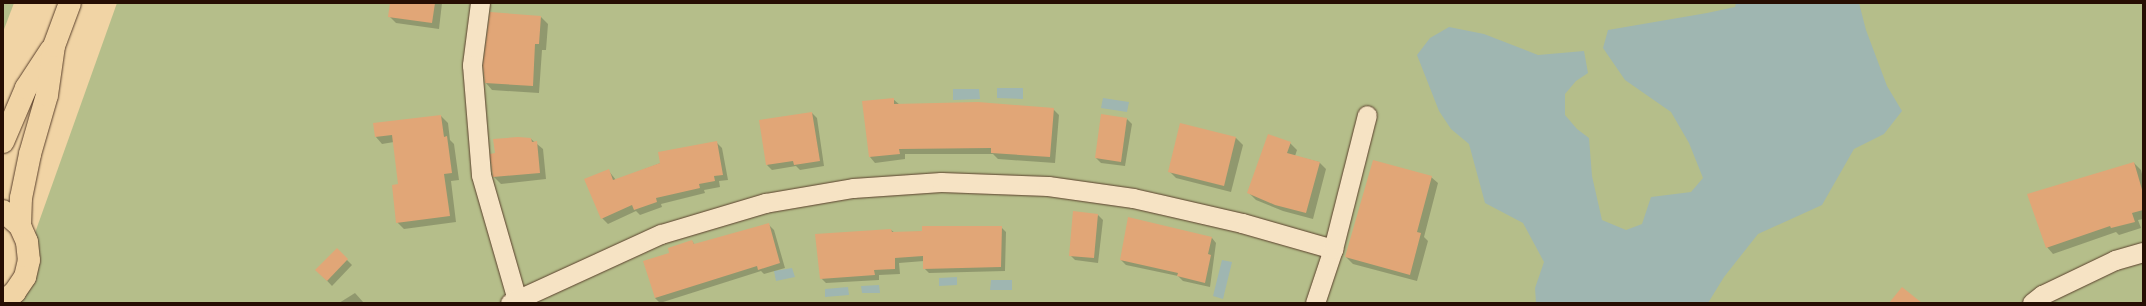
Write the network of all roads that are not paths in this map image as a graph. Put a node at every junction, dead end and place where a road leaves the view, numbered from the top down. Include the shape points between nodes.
1 (70, 3) edge
2 (480, 3) edge
3 (54, 46) junction
4 (1367, 115) dead end
5 (3, 142) edge
6 (3, 211) edge
7 (20, 226) junction
8 (1333, 249) junction
9 (2143, 252) edge
10 (3, 302) edge
11 (515, 302) edge
12 (1315, 303) edge
13 (2032, 303) edge

1 - 3 main road
2 - 11 street via 472,65 481,175
3 - 5 main road via 26,88
3 - 7 main road via 47,95 30,154 21,198
4 - 8 street
6 - 7 main road
7 - 10 main road via 27,242 29,260 25,277 15,292
8 - 11 street via 1242,223 1133,198 1048,186 941,182 853,188 764,203 661,234
8 - 12 street
9 - 13 street via 2115,260 2042,295

